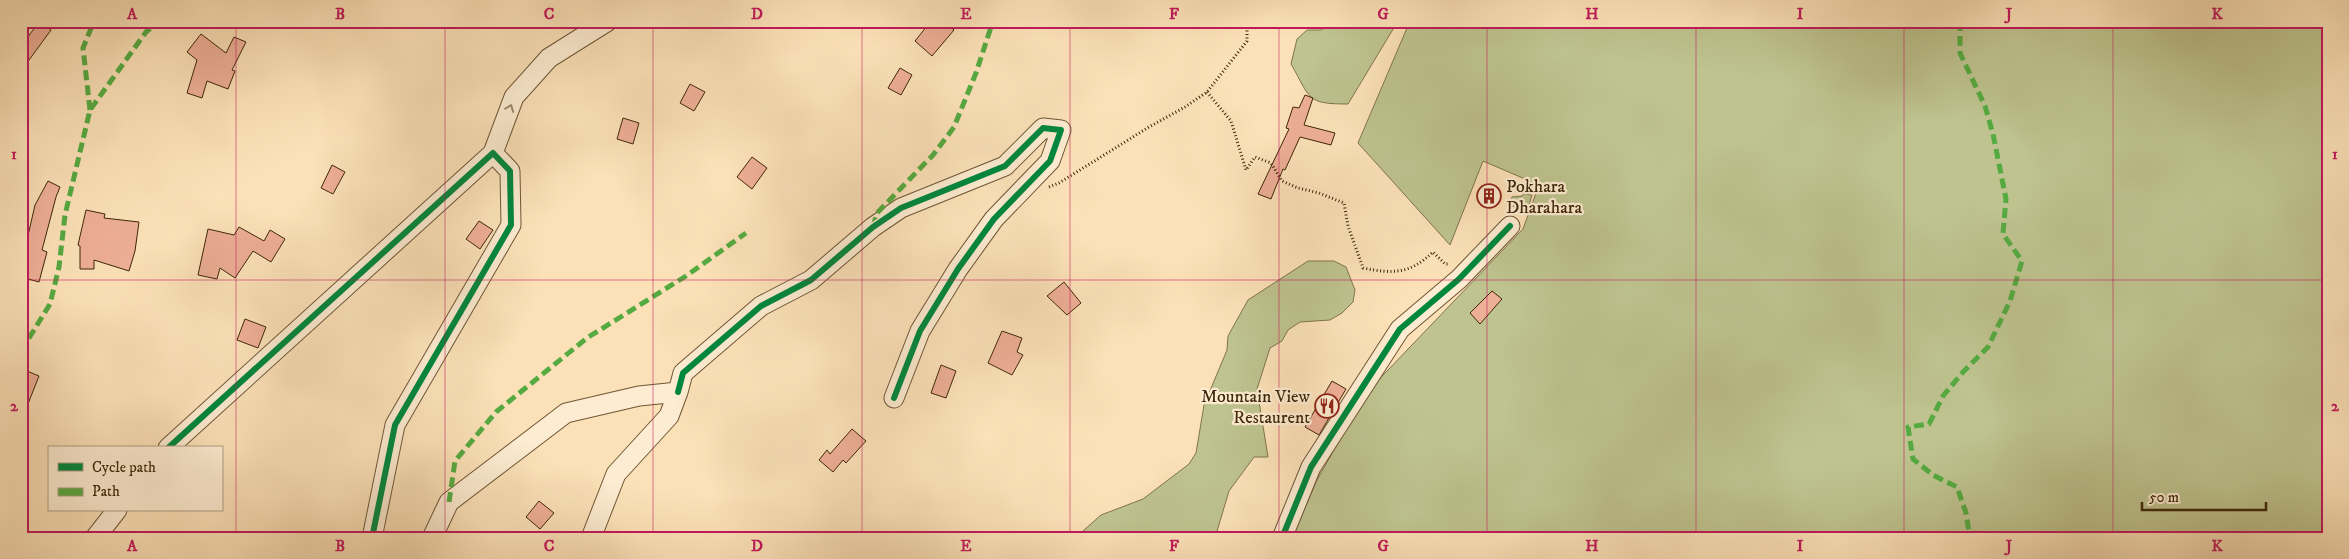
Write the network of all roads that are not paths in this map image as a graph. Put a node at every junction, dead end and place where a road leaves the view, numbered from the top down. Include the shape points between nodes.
1 (608, 21) edge
2 (493, 153) junction
3 (1510, 226) dead end
4 (678, 392) junction
5 (894, 398) dead end
6 (170, 446) edge
7 (115, 512) edge
8 (95, 538) edge
9 (372, 538) edge
10 (432, 538) edge
11 (591, 538) edge
12 (1282, 538) edge

2 -> 1 street via 514,97 549,58
2 - 6 street
2 - 9 street via 510,172 511,226 395,425
3 - 12 street via 1471,266 1400,329 1311,467
4 - 5 street via 683,373 732,330 761,306 810,280 873,227 901,208 1005,166 1043,128 1061,130 1050,161 994,219 953,277 920,330
4 - 10 street via 640,396 566,413 449,502
4 - 11 street via 669,416 616,474
7 - 8 street

